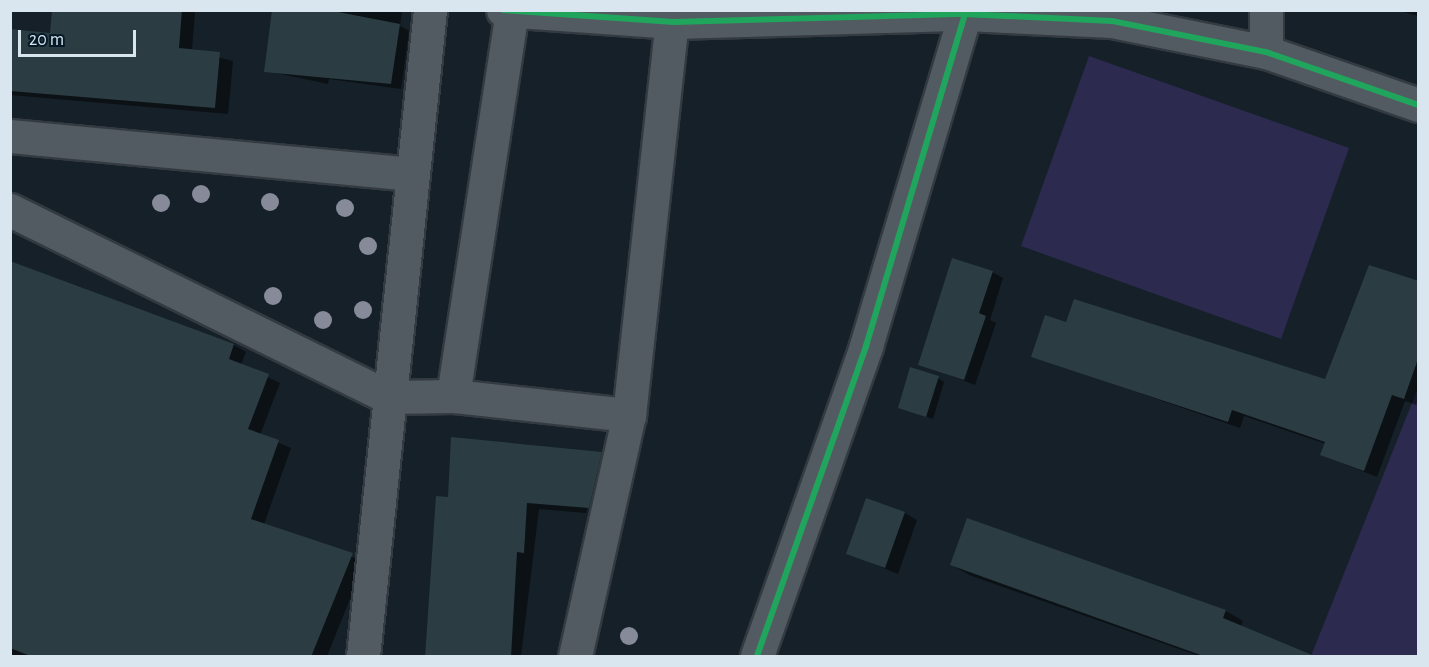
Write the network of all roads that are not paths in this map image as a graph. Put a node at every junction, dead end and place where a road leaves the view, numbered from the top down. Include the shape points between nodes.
1 (430, 10) edge
2 (1266, 10) edge
3 (508, 11) edge
4 (965, 14) junction
5 (673, 16) edge
6 (1184, 22) edge
7 (1266, 52) junction
8 (1419, 105) edge
9 (10, 136) edge
10 (412, 174) junction
11 (10, 210) edge
12 (453, 396) junction
13 (389, 397) junction
14 (628, 415) junction
15 (363, 657) edge
16 (576, 657) edge
17 (757, 657) edge

1 - 10 street
2 - 7 street
3 - 5 street
3 - 12 street
4 - 5 street
4 - 6 street
4 - 17 street via 866,346
5 - 14 street
6 - 7 street
7 - 8 street
9 - 10 street
10 - 13 street
11 - 13 street
12 - 13 street
12 - 14 street
13 - 15 street
14 - 16 street

